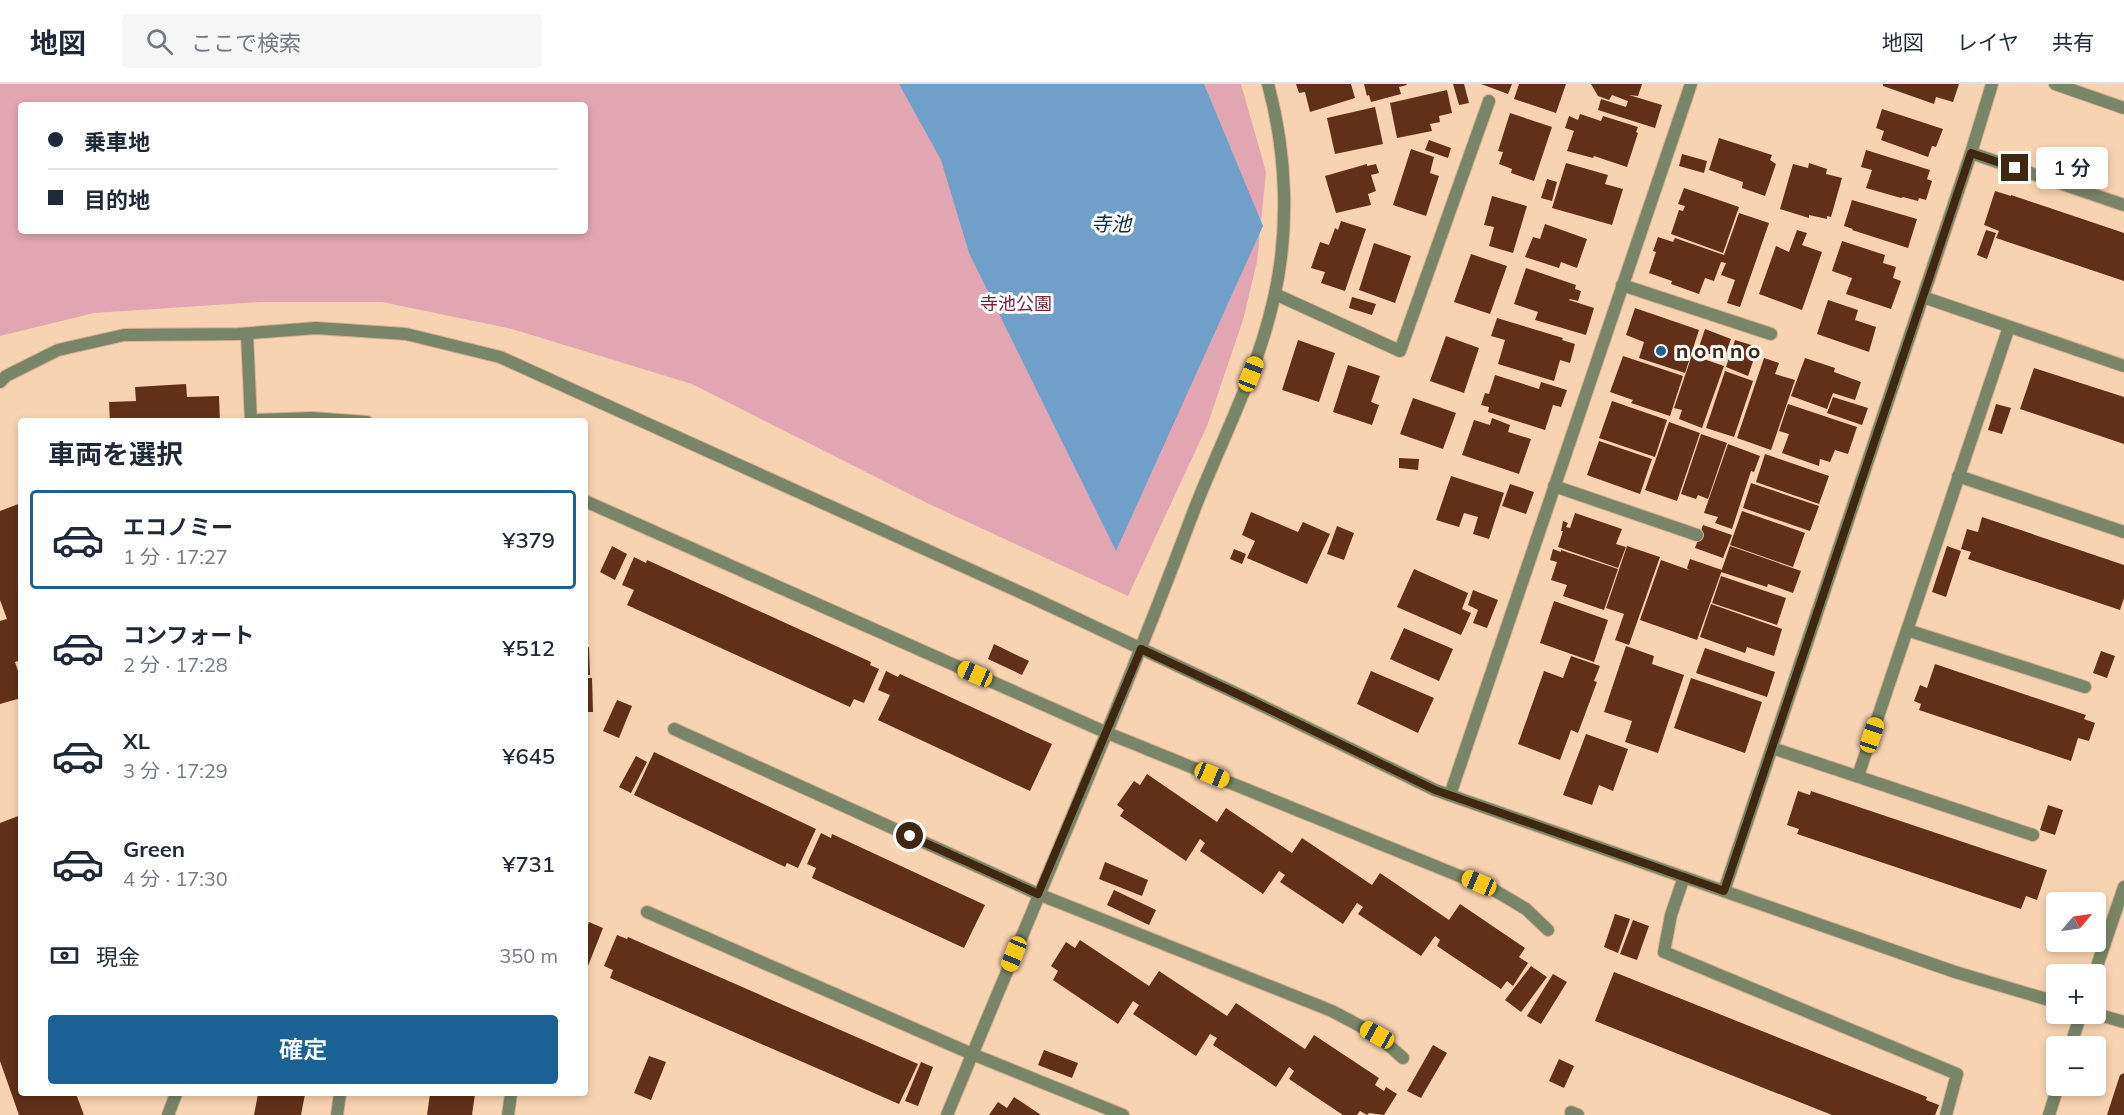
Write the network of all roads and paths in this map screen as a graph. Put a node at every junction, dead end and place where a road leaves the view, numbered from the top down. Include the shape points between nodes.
1 (1268, 84) edge
2 (1690, 84) edge
3 (1992, 84) edge
4 (2055, 84) edge
5 (1489, 100) dead end
6 (2124, 108) edge
7 (1971, 153) junction
8 (2124, 205) edge
9 (1623, 285) junction
10 (1275, 294) junction
11 (1923, 297) junction
12 (2008, 327) junction
13 (247, 334) junction
14 (1771, 334) dead end
15 (2124, 366) edge
16 (0, 382) edge
17 (251, 418) edge
18 (1958, 476) junction
19 (1554, 486) junction
20 (588, 502) edge
21 (2124, 532) edge
22 (1697, 535) dead end
23 (1907, 630) junction
24 (1141, 649) junction
25 (2085, 687) dead end
26 (674, 729) dead end
27 (1105, 732) junction
28 (1772, 748) junction
29 (1858, 776) junction
30 (1450, 795) junction
31 (2033, 835) dead end
32 (1684, 877) junction
33 (2124, 887) edge
34 (1724, 891) junction
35 (1038, 894) junction
36 (647, 912) dead end
37 (1548, 930) dead end
38 (2098, 964) edge
39 (2046, 999) edge
40 (2106, 1017) edge
41 (2124, 1022) edge
42 (972, 1054) junction
43 (1403, 1058) dead end
44 (175, 1096) edge
45 (340, 1096) edge
46 (511, 1096) edge
47 (2055, 1096) edge
48 (168, 1115) edge
49 (337, 1115) edge
50 (508, 1115) edge
51 (947, 1115) edge
52 (1123, 1115) edge
53 (1946, 1115) edge
54 (2049, 1115) edge

1 - 10 street via 1278,120 1283,177 1283,236
2 - 9 street
3 - 7 street
4 - 6 street
5 - 10 street via 1400,351
7 - 8 street
7 - 11 street
9 - 14 street
9 - 19 street
10 - 24 street via 1259,352
11 - 12 street
11 - 28 street
12 - 15 street
12 - 18 street
13 - 16 street via 124,335 58,350
13 - 17 street
13 - 24 street via 316,328 406,334 500,357
18 - 21 street
18 - 23 street
19 - 22 street
19 - 30 street
20 - 27 street
23 - 25 street
23 - 29 street
24 - 27 street
24 - 30 street
26 - 35 street
27 - 35 street
27 - 37 street via 1494,890 1526,909
28 - 29 street
28 - 34 street
29 - 31 street
30 - 32 street
32 - 34 street
32 - 53 street via 1664,952 1957,1074
33 - 38 street
34 - 39 street via 1955,972
35 - 42 street
35 - 43 street via 1332,1011 1377,1035
36 - 42 street
40 - 41 street
42 - 51 street
42 - 52 street
44 - 48 street
45 - 49 street
46 - 50 street
47 - 54 street

